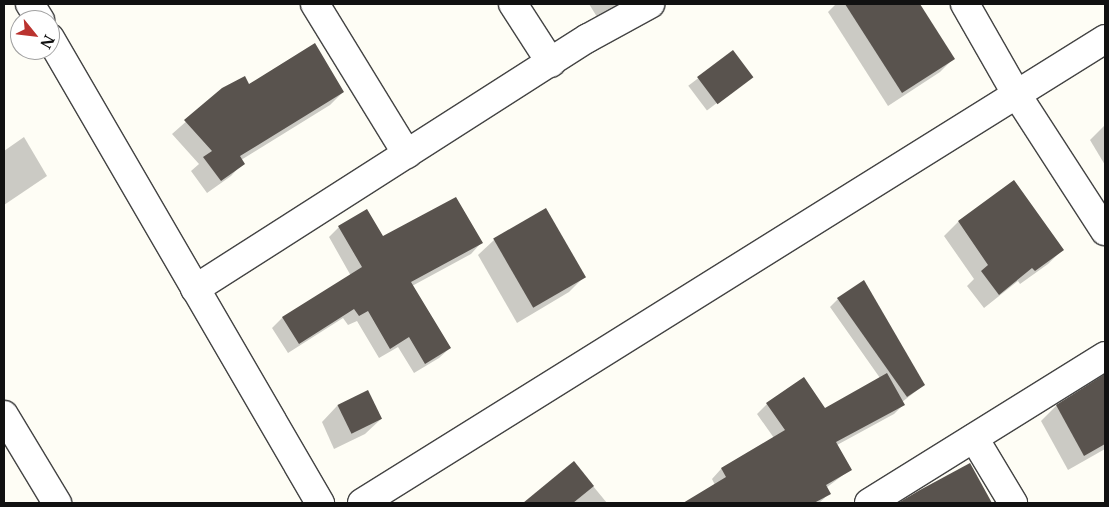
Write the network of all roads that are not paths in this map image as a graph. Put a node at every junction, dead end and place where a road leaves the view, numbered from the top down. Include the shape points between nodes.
1 (315, 4) edge
2 (513, 4) edge
3 (650, 4) edge
4 (965, 4) edge
5 (1105, 40) edge
6 (60, 55) edge
7 (551, 63) junction
8 (1017, 94) junction
9 (407, 154) junction
10 (1105, 231) edge
11 (195, 288) junction
12 (1105, 356) edge
13 (5, 419) edge
14 (974, 438) junction
15 (57, 503) edge
16 (320, 503) edge
17 (362, 503) edge
18 (869, 503) edge
19 (1014, 503) edge

1 - 9 street
2 - 7 street
3 - 7 street
4 - 8 street
5 - 8 street
6 - 11 street
7 - 9 street
8 - 10 street
8 - 17 street
9 - 11 street
11 - 16 street
12 - 14 street
13 - 15 street
14 - 18 street
14 - 19 street

